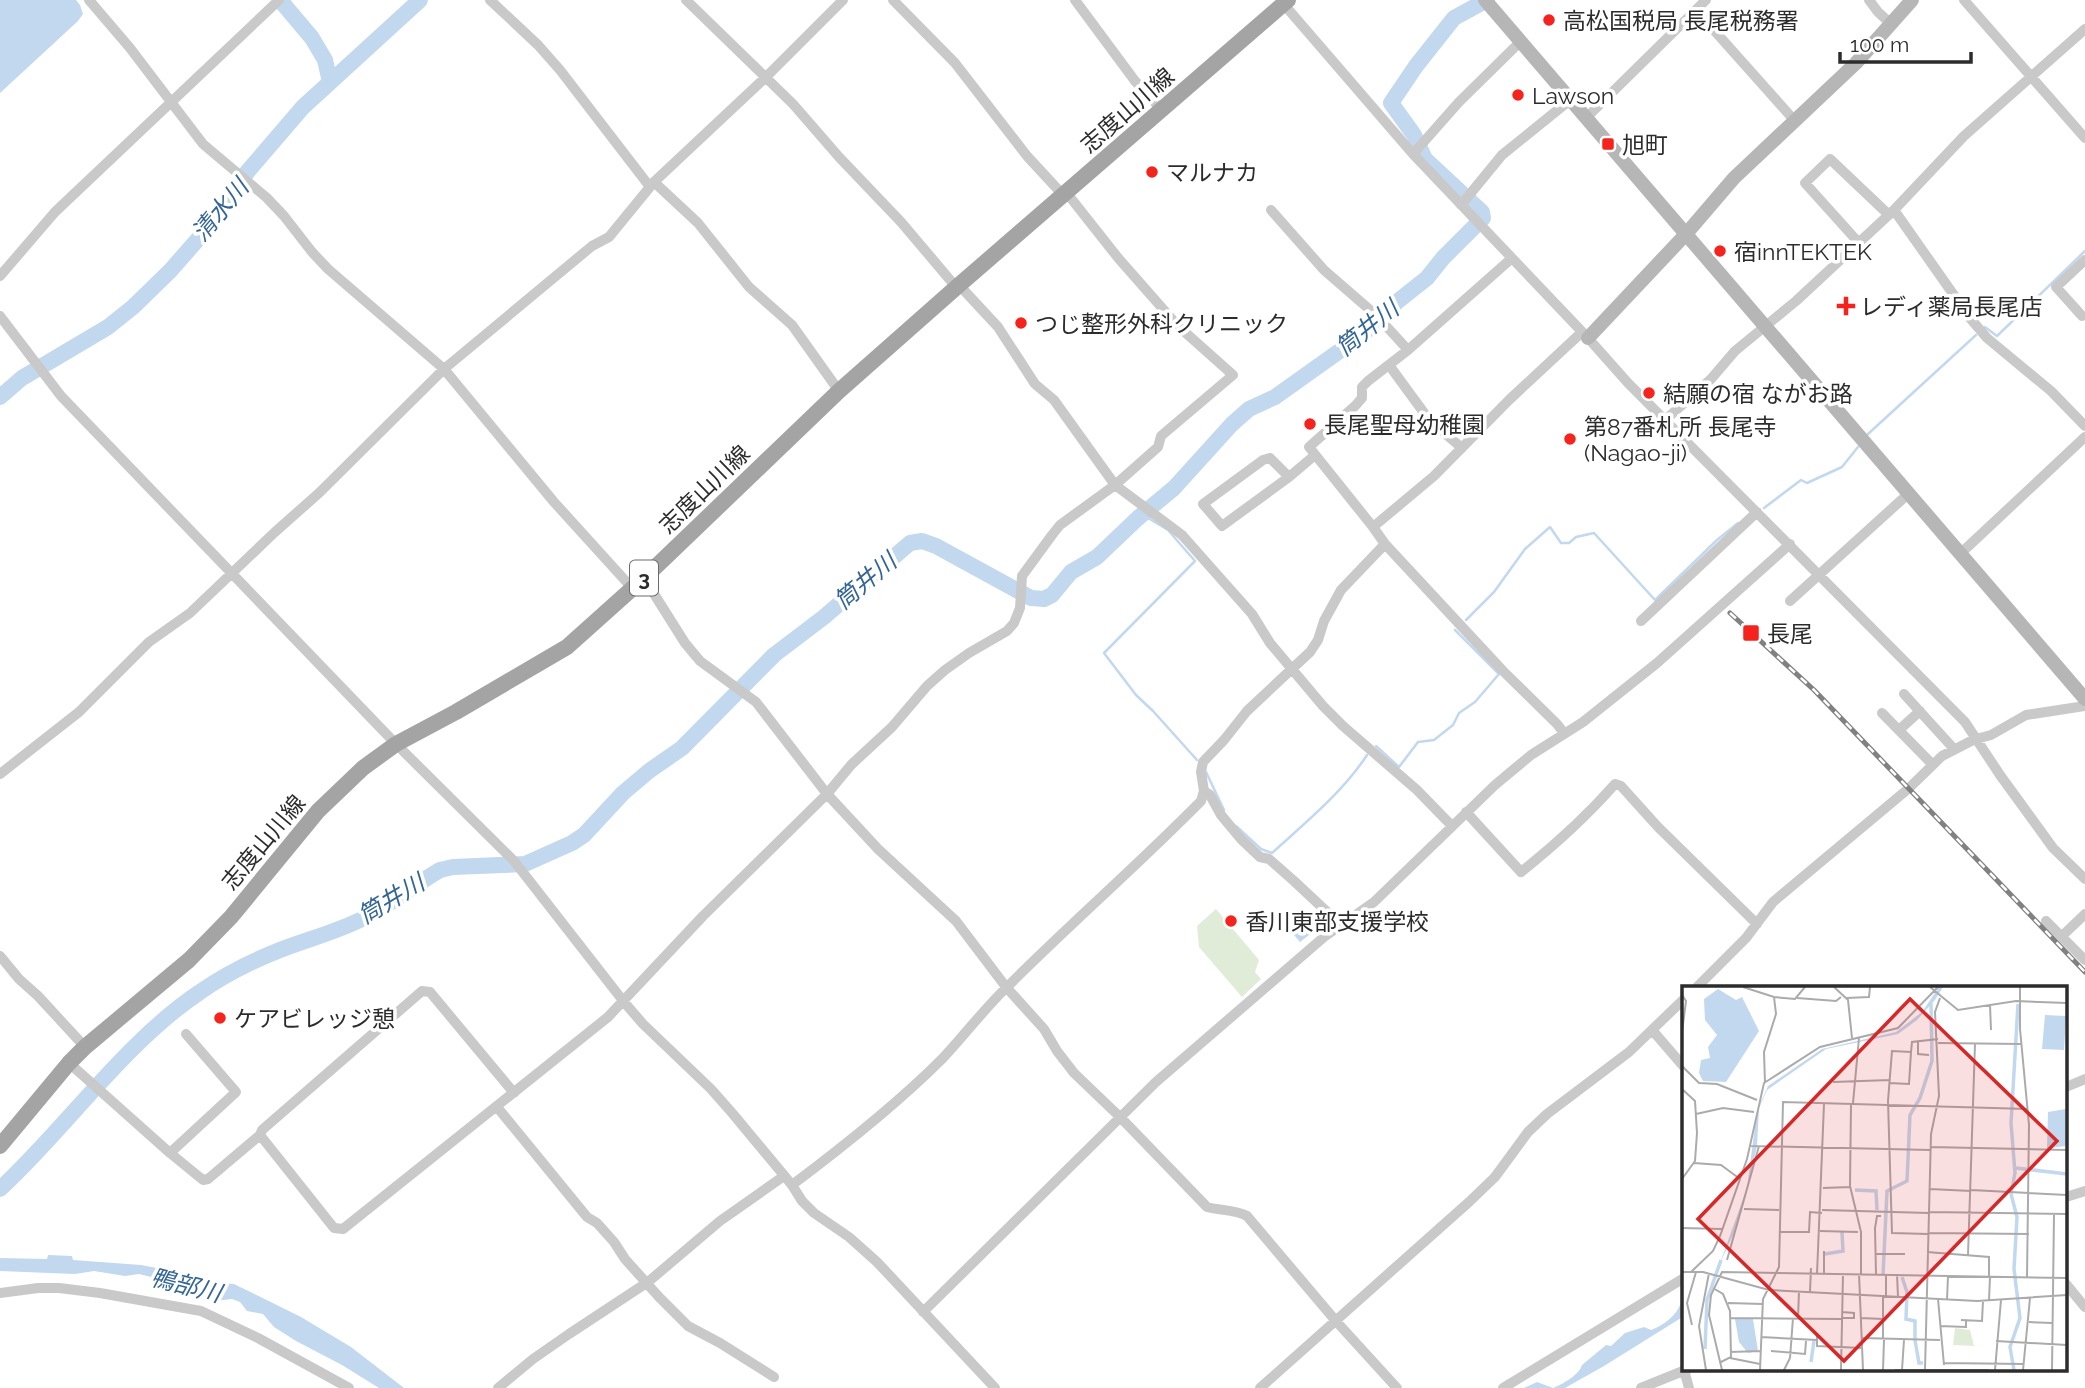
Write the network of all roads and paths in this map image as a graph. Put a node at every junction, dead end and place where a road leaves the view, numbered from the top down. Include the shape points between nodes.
1 (89, 0) edge
2 (490, 0) edge
3 (685, 0) edge
4 (843, 0) edge
5 (893, 0) edge
6 (1075, 0) edge
7 (1706, 0) edge
8 (1869, 0) edge
9 (1912, 0) edge
10 (1964, 0) edge
11 (1284, 1) edge
12 (276, 3) edge
13 (1487, 3) edge
14 (1696, 10) junction
15 (1890, 23) junction
16 (2085, 29) edge
17 (1520, 42) junction
18 (766, 77) junction
19 (2031, 77) junction
20 (172, 100) junction
21 (1570, 100) junction
22 (1162, 110) junction
23 (1586, 118) junction
24 (1794, 120) junction
25 (2085, 138) edge
26 (1413, 153) junction
27 (652, 184) junction
28 (1065, 194) junction
29 (1465, 199) junction
30 (1271, 210) dead end
31 (1892, 212) junction
32 (1686, 234) junction
33 (1858, 243) junction
34 (1512, 258) junction
35 (2083, 267) edge
36 (0, 276) edge
37 (958, 286) junction
38 (0, 316) edge
39 (2082, 316) dead end
40 (1765, 326) junction
41 (1585, 335) junction
42 (1408, 350) junction
43 (1389, 365) junction
44 (444, 369) junction
45 (839, 391) junction
46 (1664, 421) junction
47 (2085, 426) edge
48 (2085, 437) edge
49 (1462, 448) junction
50 (1315, 455) junction
51 (1289, 477) junction
52 (1115, 485) junction
53 (1908, 494) junction
54 (1757, 512) junction
55 (1373, 527) junction
56 (1385, 544) junction
57 (1790, 544) junction
58 (1960, 554) junction
59 (232, 574) junction
60 (1819, 574) junction
61 (638, 583) junction
62 (1790, 601) dead end
63 (1641, 621) dead end
64 (1292, 669) junction
65 (1904, 694) dead end
66 (2085, 699) edge
67 (2085, 706) edge
68 (1920, 711) junction
69 (1882, 713) dead end
70 (1899, 730) junction
71 (1564, 733) junction
72 (1978, 739) junction
73 (397, 744) junction
74 (1954, 749) junction
75 (1932, 764) junction
76 (0, 774) edge
77 (1204, 791) junction
78 (827, 794) junction
79 (1466, 813) junction
80 (1452, 826) junction
81 (2085, 880) edge
82 (2085, 914) edge
83 (2046, 920) dead end
84 (1756, 924) junction
85 (1341, 925) junction
86 (2062, 936) junction
87 (0, 956) edge
88 (2085, 960) edge
89 (1698, 986) edge
90 (1006, 987) junction
91 (1682, 1001) edge
92 (624, 1002) junction
93 (1653, 1031) junction
94 (186, 1034) dead end
95 (85, 1047) junction
96 (69, 1063) junction
97 (1682, 1065) edge
98 (2085, 1079) edge
99 (2068, 1086) edge
100 (514, 1093) junction
101 (497, 1107) junction
102 (1121, 1118) junction
103 (260, 1135) junction
104 (0, 1146) edge
105 (170, 1153) junction
106 (783, 1176) junction
107 (792, 1185) junction
108 (2085, 1191) edge
109 (2068, 1196) edge
110 (1682, 1279) edge
111 (648, 1282) junction
112 (2068, 1286) edge
113 (0, 1293) edge
114 (2085, 1307) edge
115 (923, 1312) junction
116 (1335, 1320) junction
117 (1686, 1370) edge
118 (775, 1377) dead end
119 (349, 1388) edge
120 (498, 1388) edge
121 (995, 1388) edge
122 (1260, 1388) edge
123 (1397, 1388) edge
124 (1503, 1388) edge
125 (1642, 1388) edge
126 (1689, 1388) edge

1 - 20 street
2 - 27 street via 538,45
3 - 18 street
4 - 18 street
5 - 28 street via 955,63 1027,156
6 - 22 street
7 - 14 street
8 - 15 street
9 - 15 street
10 - 19 street
11 - 22 main road, 志度山川線 / 3
11 - 26 street
12 - 20 street
13 - 17 street
14 - 23 street
14 - 24 street
15 - 24 street via 1856,63
16 - 19 street
17 - 21 street
17 - 26 street
18 - 27 street
18 - 37 street
19 - 25 street
19 - 31 street via 1964,136
20 - 36 street via 55,212
20 - 44 street via 203,144 284,216 328,269
21 - 23 street
21 - 29 street via 1512,145
22 - 28 main road, 志度山川線 / 3
23 - 32 street
24 - 32 street via 1734,178
26 - 29 street
27 - 44 street via 609,237 592,246
27 - 45 street via 698,223 749,287 792,326
28 - 37 main road, 志度山川線 / 3
28 - 52 street via 1178,326 1233,375 1161,436 1158,447
29 - 34 street via 1475,221
30 - 42 street via 1324,270
31 - 33 street
31 - 33 street via 1830,159 1805,183
31 - 47 street via 1976,325
32 - 40 street
32 - 41 street
33 - 40 street
34 - 41 street
34 - 42 street
35 - 39 street via 2056,287
37 - 45 main road, 志度山川線 / 3
37 - 52 street via 998,327 1035,384 1054,400
38 - 59 street via 61,396
40 - 46 street
40 - 53 street
41 - 46 street
41 - 49 street via 1509,400
42 - 43 street
43 - 49 street via 1430,421
43 - 50 street via 1362,387 1362,398 1309,447
44 - 59 street
44 - 61 street via 554,502
45 - 61 main road, 志度山川線 / 3
46 - 54 street
48 - 58 street
49 - 55 street
50 - 51 street
50 - 55 street
51 - 51 street via 1270,457 1203,504 1222,526
52 - 64 street via 1182,535 1252,614
52 - 78 street via 1060,525 1027,567 1020,608 1007,631 927,686
53 - 58 street
53 - 60 street
54 - 57 street
54 - 63 street
55 - 56 street
56 - 64 street via 1341,590 1318,640
56 - 71 street
57 - 60 street
57 - 71 street via 1657,663
58 - 66 street
59 - 73 street
59 - 76 street via 190,613 149,642 79,712
60 - 62 street
60 - 72 street
61 - 73 main road, 志度山川線 / 3 via 567,647
61 - 78 street via 700,661 756,702
64 - 77 street via 1203,762
64 - 80 street via 1343,726
65 - 68 street
67 - 72 street via 2026,715
68 - 70 street
68 - 74 street
69 - 70 street
70 - 75 street
71 - 79 street via 1531,755
72 - 74 street
72 - 81 street via 2053,848
73 - 92 street via 518,865
73 - 95 main road, 志度山川線 / 3 via 338,790 189,960
74 - 75 street
75 - 84 street via 1773,902
77 - 85 street via 1250,848 1269,859
77 - 90 street via 1183,820
78 - 90 street via 956,921
78 - 92 street via 703,916
79 - 80 street
79 - 84 street via 1521,872 1582,821 1615,784 1621,786
80 - 85 street via 1374,902
82 - 86 street
83 - 86 street
84 - 89 street
85 - 102 street via 1195,1046
86 - 88 street
87 - 95 street
90 - 102 street via 1044,1029 1074,1073
90 - 107 street via 941,1060
91 - 93 street
92 - 100 street
92 - 106 street via 711,1089
93 - 97 street
93 - 116 street via 1547,1114 1486,1186
94 - 105 street via 236,1092
95 - 96 main road, 志度山川線 / 3
96 - 104 main road, 志度山川線 / 3
96 - 105 street
98 - 99 street
100 - 101 street
100 - 103 street via 430,992 422,991
101 - 103 street via 343,1229 334,1228
101 - 111 street via 582,1211
102 - 115 street
102 - 116 street via 1207,1207 1247,1216
103 - 105 street via 208,1179 203,1180
106 - 107 street
106 - 111 street via 720,1221
107 - 115 street via 814,1213 877,1262
108 - 109 street
110 - 124 street
111 - 118 street via 688,1326
111 - 120 street
112 - 114 street
113 - 119 street via 59,1288 201,1311
115 - 121 street
116 - 122 street
116 - 123 street
117 - 125 street
117 - 126 street

